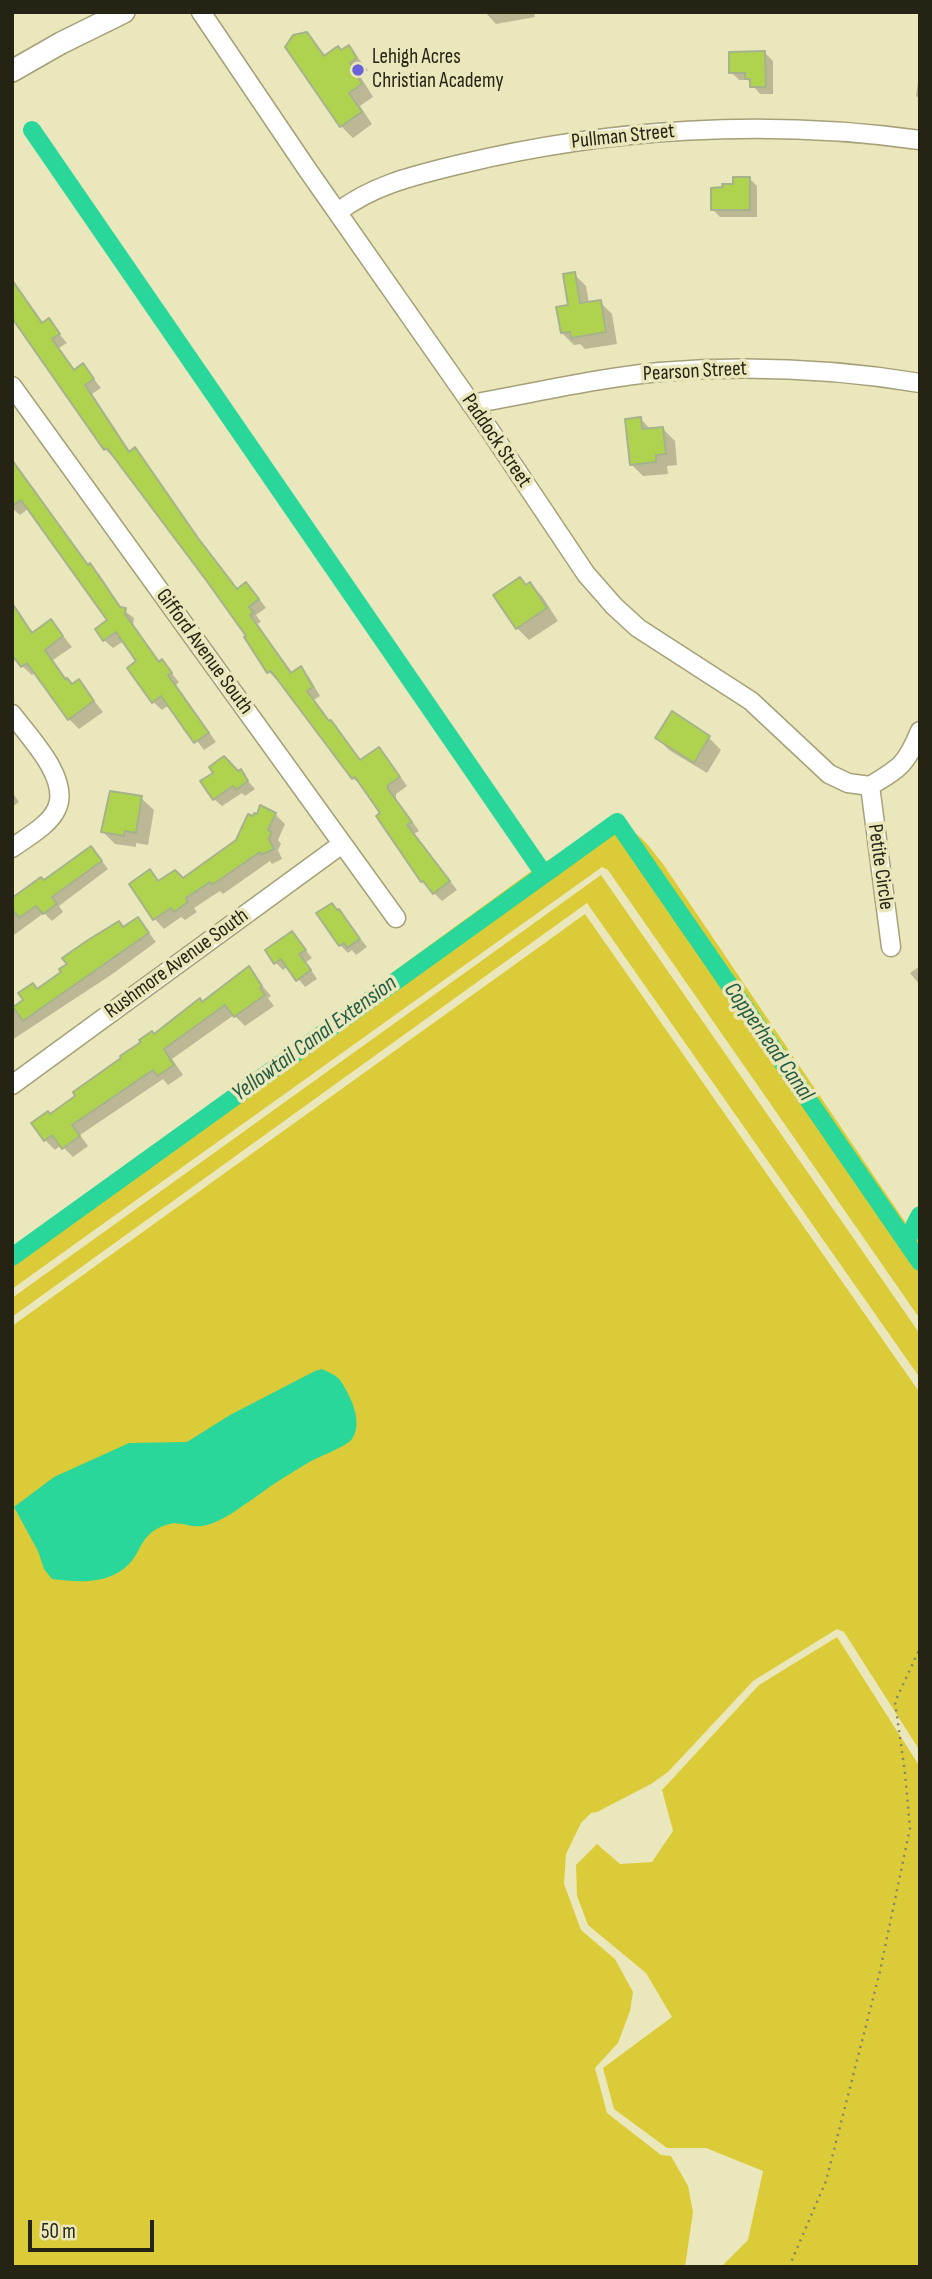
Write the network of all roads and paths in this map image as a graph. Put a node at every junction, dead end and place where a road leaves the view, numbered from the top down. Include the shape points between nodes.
1 (124, 12) edge
2 (201, 12) edge
3 (12, 71) edge
4 (920, 140) edge
5 (338, 212) junction
6 (920, 383) edge
7 (12, 386) edge
8 (471, 404) junction
9 (12, 714) edge
10 (920, 731) edge
11 (870, 786) junction
12 (342, 844) junction
13 (12, 848) edge
14 (396, 918) dead end
15 (891, 947) dead end
16 (12, 1085) edge
17 (920, 1648) edge
18 (789, 2267) edge

1 - 3 street
2 - 5 street, Paddock Street
4 - 5 street, Pullman Street via 786,128 621,135 505,153 410,177 357,198
5 - 8 street, Paddock Street
6 - 8 street, Pearson Street via 844,372 729,368 630,376
7 - 12 street, Gifford Avenue South
8 - 11 street, Paddock Street via 586,574 614,606 656,641 751,701 829,774
9 - 13 street via 54,771 60,791 57,809
10 - 11 street via 900,767
11 - 15 street, Petite Circle
12 - 14 street, Gifford Avenue South
12 - 16 street, Rushmore Avenue South
17 - 18 path via 895,1702 910,1828 880,1971 826,2181

